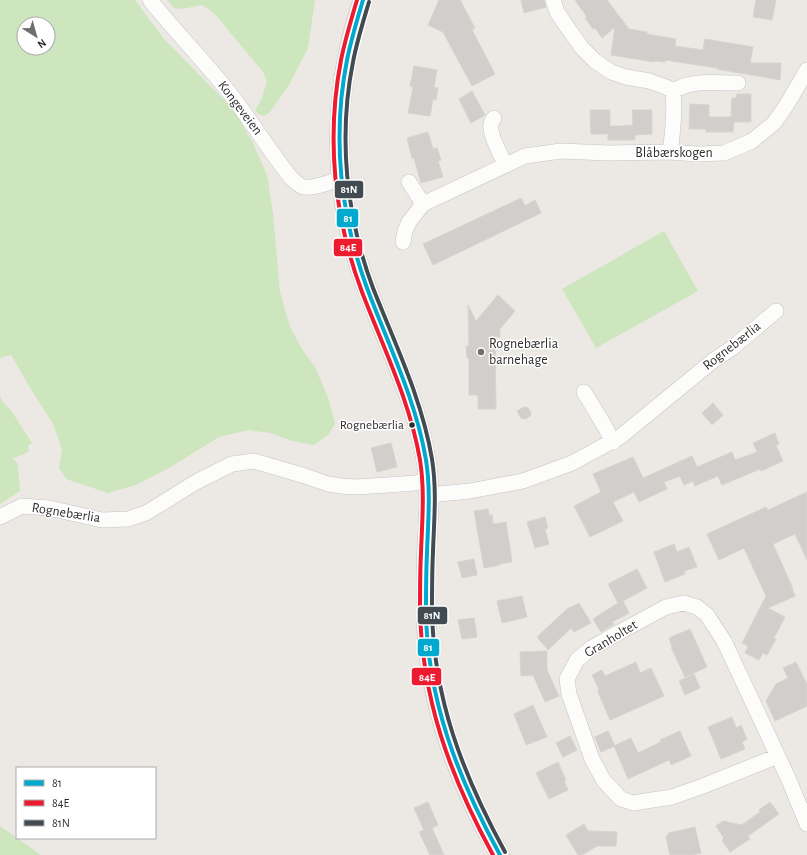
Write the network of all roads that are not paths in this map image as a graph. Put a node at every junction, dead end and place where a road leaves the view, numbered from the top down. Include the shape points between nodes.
1 (150, 0) edge
2 (363, 0) edge
3 (553, 0) edge
4 (807, 70) edge
5 (738, 83) dead end
6 (673, 91) junction
7 (494, 118) dead end
8 (670, 152) junction
9 (506, 165) junction
10 (341, 178) junction
11 (409, 182) dead end
12 (423, 204) junction
13 (403, 242) dead end
14 (776, 311) dead end
15 (584, 392) dead end
16 (613, 442) junction
17 (429, 488) junction
18 (0, 517) edge
19 (778, 756) junction
20 (807, 824) edge
21 (500, 855) edge

1 - 10 street, Kongeveien via 227,90 294,181 303,187 310,187
2 - 10 main road via 352,37 344,81 340,127
3 - 6 street via 565,24 594,61 611,72 649,81
4 - 8 street, Blåbærskogen via 774,124 752,141 724,152
5 - 6 street via 699,82
6 - 8 street
7 - 9 street via 491,124 492,133
8 - 9 street, Blåbærskogen via 561,151 525,156
9 - 12 street, Blåbærskogen
10 - 17 main road via 354,248 417,421 425,453
11 - 12 street
12 - 13 street, Blåbærskogen via 409,222
14 - 16 street, Rognebærlia
15 - 16 street
16 - 17 street, Rognebærlia via 572,463 523,481 470,491
17 - 18 street, Rognebærlia via 415,483 376,486 328,484 254,461 232,464 196,482 146,513 128,518 102,520 50,508 22,506
17 - 21 main road via 426,610 427,639 435,691 448,742 464,783
19 - 19 street, Granholtet via 724,641 708,615 697,607 682,604 666,607 616,634 577,660 567,679 569,694 592,759 604,781 621,799 633,803 672,797
19 - 20 street, Granholtet

